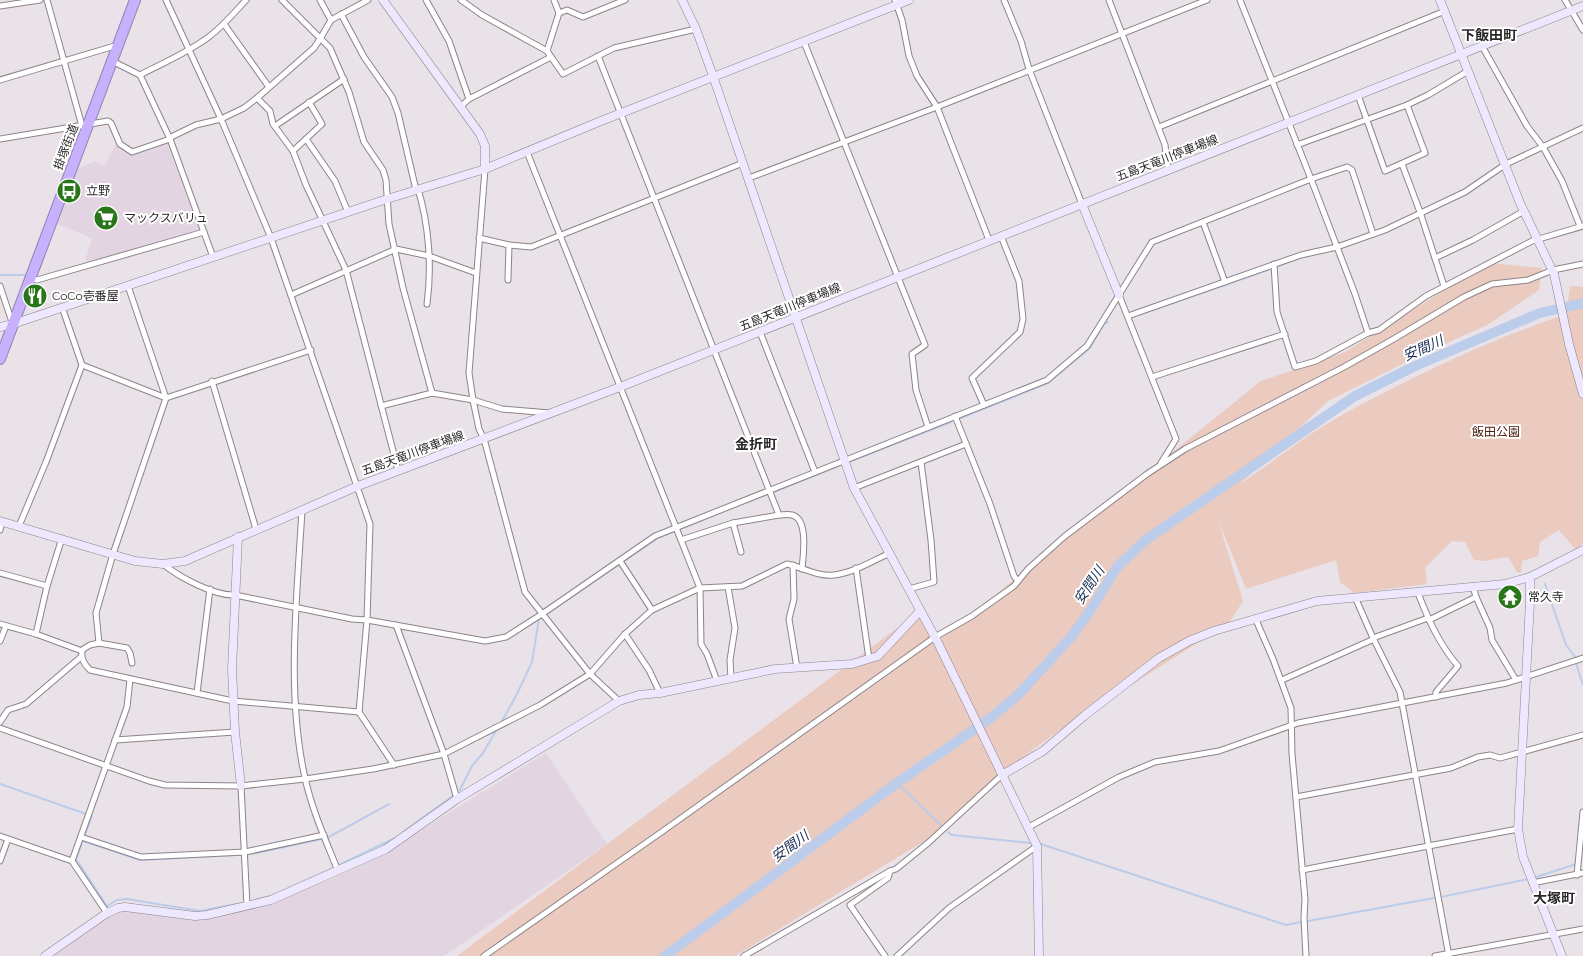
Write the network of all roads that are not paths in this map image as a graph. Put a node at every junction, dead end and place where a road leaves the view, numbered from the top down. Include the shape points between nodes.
1 (40, 0) edge
2 (48, 0) edge
3 (135, 0) edge
4 (166, 0) edge
5 (246, 0) edge
6 (282, 0) edge
7 (320, 0) edge
8 (368, 0) edge
9 (383, 0) edge
10 (426, 0) edge
11 (461, 0) edge
12 (554, 0) edge
13 (625, 0) edge
14 (682, 0) edge
15 (909, 0) edge
16 (1004, 0) edge
17 (1109, 0) edge
18 (1207, 0) edge
19 (1240, 0) edge
20 (1440, 0) edge
21 (1565, 0) edge
22 (896, 2) edge
23 (0, 6) edge
24 (1583, 6) edge
25 (1445, 11) junction
26 (1572, 11) junction
27 (559, 13) junction
28 (341, 14) junction
29 (331, 20) junction
30 (224, 24) junction
31 (696, 30) junction
32 (1583, 30) edge
33 (1122, 33) junction
34 (320, 39) junction
35 (804, 42) junction
36 (118, 45) junction
37 (1482, 46) junction
38 (189, 50) junction
39 (547, 51) junction
40 (1460, 54) junction
41 (598, 56) junction
42 (551, 57) junction
43 (64, 61) junction
44 (112, 61) junction
45 (1029, 70) junction
46 (1468, 72) junction
47 (140, 75) junction
48 (713, 76) junction
49 (344, 79) junction
50 (0, 80) edge
51 (1272, 80) junction
52 (269, 87) junction
53 (1358, 95) junction
54 (257, 98) junction
55 (469, 99) junction
56 (309, 102) junction
57 (1407, 105) junction
58 (460, 107) junction
59 (937, 107) junction
60 (621, 113) junction
61 (221, 119) junction
62 (1366, 120) junction
63 (1288, 123) junction
64 (85, 126) junction
65 (275, 126) junction
66 (1159, 127) junction
67 (1583, 128) edge
68 (170, 138) junction
69 (0, 139) edge
70 (306, 140) junction
71 (844, 142) junction
72 (1297, 145) junction
73 (1543, 147) junction
74 (293, 151) junction
75 (527, 152) junction
76 (743, 164) junction
77 (1402, 164) junction
78 (1506, 164) junction
79 (485, 169) junction
80 (1170, 169) junction
81 (749, 178) junction
82 (1311, 179) junction
83 (417, 189) junction
84 (386, 198) junction
85 (655, 200) junction
86 (1082, 204) junction
87 (1524, 210) junction
88 (348, 212) junction
89 (1420, 212) junction
90 (322, 220) junction
91 (1203, 222) junction
92 (1582, 226) edge
93 (204, 232) junction
94 (1373, 234) junction
95 (561, 236) junction
96 (1001, 236) junction
97 (271, 238) junction
98 (479, 238) junction
99 (1538, 239) junction
100 (989, 240) junction
101 (509, 245) junction
102 (1337, 247) junction
103 (396, 248) junction
104 (429, 256) junction
105 (213, 257) junction
106 (1434, 258) junction
107 (1274, 264) junction
108 (1583, 264) edge
109 (346, 270) junction
110 (1554, 272) junction
111 (476, 273) junction
112 (898, 276) junction
113 (31, 277) junction
114 (508, 280) dead end
115 (1224, 282) junction
116 (0, 286) edge
117 (128, 286) junction
118 (1444, 286) junction
119 (291, 295) junction
120 (1119, 295) junction
121 (427, 304) dead end
122 (62, 307) junction
123 (1128, 316) junction
124 (795, 318) junction
125 (13, 324) junction
126 (0, 327) edge
127 (760, 332) junction
128 (1368, 333) junction
129 (1284, 334) junction
130 (311, 350) junction
131 (714, 350) junction
132 (0, 359) edge
133 (82, 365) junction
134 (1152, 377) junction
135 (212, 381) junction
136 (620, 387) junction
137 (432, 393) junction
138 (1583, 394) edge
139 (166, 398) junction
140 (473, 400) junction
141 (984, 405) junction
142 (381, 406) junction
143 (552, 413) junction
144 (955, 416) junction
145 (928, 427) junction
146 (484, 439) junction
147 (966, 444) junction
148 (844, 461) junction
149 (921, 462) junction
150 (1160, 465) junction
151 (398, 470) junction
152 (815, 472) junction
153 (358, 486) junction
154 (854, 488) junction
155 (770, 490) junction
156 (302, 510) junction
157 (779, 515) junction
158 (1, 521) edge
159 (733, 523) junction
160 (19, 526) junction
161 (676, 527) junction
162 (256, 529) junction
163 (0, 530) edge
164 (238, 537) junction
165 (62, 538) junction
166 (681, 540) junction
167 (1583, 550) edge
168 (741, 552) dead end
169 (890, 553) junction
170 (113, 554) junction
171 (620, 561) junction
172 (163, 564) junction
173 (793, 565) junction
174 (856, 568) junction
175 (802, 569) junction
176 (0, 573) edge
177 (1530, 577) junction
178 (1018, 581) junction
179 (47, 586) junction
180 (1473, 586) junction
181 (728, 587) junction
182 (700, 588) junction
183 (210, 589) junction
184 (909, 589) junction
185 (1418, 593) junction
186 (235, 595) junction
187 (1355, 596) junction
188 (1476, 597) junction
189 (296, 606) junction
190 (652, 610) junction
191 (920, 611) junction
192 (542, 614) junction
193 (1428, 619) junction
194 (367, 620) junction
195 (1256, 620) junction
196 (3, 625) edge
197 (396, 625) junction
198 (36, 634) junction
199 (625, 634) junction
200 (935, 637) junction
201 (1373, 639) junction
202 (0, 641) edge
203 (99, 643) junction
204 (81, 654) junction
205 (1583, 658) edge
206 (869, 659) junction
207 (132, 663) dead end
208 (797, 668) junction
209 (590, 674) junction
210 (1526, 677) junction
211 (731, 678) junction
212 (130, 679) junction
213 (1282, 680) junction
214 (1516, 680) junction
215 (717, 681) junction
216 (197, 693) junction
217 (660, 693) junction
218 (1436, 697) junction
219 (233, 701) junction
220 (619, 701) junction
221 (1403, 703) junction
222 (296, 707) junction
223 (359, 712) junction
224 (0, 722) edge
225 (1292, 725) junction
226 (0, 728) edge
227 (235, 732) junction
228 (1583, 735) edge
229 (115, 740) junction
230 (1522, 752) junction
231 (444, 754) junction
232 (106, 765) junction
233 (394, 765) junction
234 (1002, 775) junction
235 (1416, 775) junction
236 (305, 779) junction
237 (241, 786) junction
238 (1296, 797) junction
239 (457, 799) junction
240 (1583, 812) edge
241 (1029, 827) junction
242 (1518, 829) junction
243 (0, 836) edge
244 (324, 836) junction
245 (81, 837) junction
246 (8, 839) junction
247 (1037, 846) junction
248 (1429, 846) junction
249 (245, 852) junction
250 (0, 861) edge
251 (72, 861) junction
252 (1302, 870) junction
253 (338, 871) junction
254 (890, 871) junction
255 (1580, 874) edge
256 (1532, 883) junction
257 (247, 906) junction
258 (107, 913) junction
259 (1583, 928) edge
260 (1553, 934) junction
261 (904, 950) junction
262 (1449, 955) edge
263 (45, 956) edge
264 (484, 956) edge
265 (744, 956) edge
266 (885, 956) edge
267 (897, 956) edge
268 (908, 956) edge
269 (1039, 956) edge
270 (1306, 956) edge
271 (1435, 956) edge
272 (1562, 956) edge

1 - 23 street
2 - 43 street
3 - 36 highway, 掛塚街道
4 - 38 street
5 - 30 street
6 - 34 street
7 - 29 street
8 - 28 street
9 - 58 street
10 - 55 street via 449,41
11 - 39 street
12 - 27 street
13 - 27 street via 583,17 567,10
14 - 31 street
15 - 22 street
16 - 45 street
17 - 33 street
18 - 33 street
19 - 51 street
20 - 25 street
21 - 26 street
22 - 35 street
22 - 59 street via 909,56 917,76
24 - 26 street, 五島天竜川停車場線
25 - 40 street
25 - 51 street
26 - 32 street
26 - 37 street, 五島天竜川停車場線
27 - 39 street
28 - 29 street
28 - 83 street via 364,57 392,96
29 - 34 street
30 - 38 street
30 - 52 street
31 - 41 street via 614,48
31 - 48 street
33 - 45 street
33 - 66 street
34 - 49 street via 330,48
34 - 52 street
35 - 48 street
35 - 71 street
36 - 43 street
36 - 44 highway, 掛塚街道
37 - 40 street, 五島天竜川停車場線
37 - 73 street via 1527,126
38 - 47 street
38 - 61 street
39 - 42 street
40 - 46 street
40 - 53 street, 五島天竜川停車場線
41 - 42 street via 563,74
41 - 60 street
42 - 55 street
43 - 50 street
43 - 64 street
44 - 47 street
44 - 64 highway, 掛塚街道
45 - 59 street
45 - 86 street
46 - 57 street
46 - 78 street
47 - 68 street
48 - 60 street
48 - 76 street
49 - 56 street
49 - 84 street via 364,142 384,175
51 - 63 street
51 - 66 street
52 - 54 street
53 - 62 street
53 - 63 street, 五島天竜川停車場線
54 - 61 street
54 - 65 street via 270,111
55 - 58 street
56 - 65 street
56 - 70 street via 322,124
57 - 62 street
57 - 77 street via 1425,154
58 - 79 street via 485,146
59 - 71 street
59 - 100 street
60 - 75 street
60 - 85 street
61 - 68 street via 196,125
61 - 97 street
62 - 72 street
62 - 77 street via 1385,171
63 - 72 street
63 - 80 street, 五島天竜川停車場線
64 - 68 street via 108,121 120,144 132,152
64 - 69 street
64 - 113 highway, 掛塚街道
65 - 74 street
66 - 80 street
67 - 73 street
68 - 93 street
70 - 74 street
70 - 88 street via 335,181
71 - 81 street
71 - 112 street
72 - 82 street
73 - 78 street
73 - 92 street
74 - 90 street
75 - 79 street
75 - 95 street
76 - 81 street
76 - 85 street
77 - 89 street
78 - 87 street
78 - 89 street via 1465,192
79 - 83 street
79 - 98 street
80 - 86 street, 五島天竜川停車場線
81 - 124 street
82 - 91 street
82 - 94 street via 1347,168 1352,170
82 - 102 street
83 - 84 street
83 - 104 street
84 - 88 street
84 - 103 street
85 - 95 street
85 - 131 street
86 - 96 street, 五島天竜川停車場線
86 - 120 street
87 - 99 street
87 - 106 street
88 - 90 street
89 - 94 street
89 - 106 street
90 - 97 street
90 - 109 street
91 - 115 street
91 - 120 street via 1152,242
92 - 99 street
93 - 105 street
93 - 113 street via 37,280
94 - 102 street
95 - 101 street via 532,247
95 - 136 street
96 - 100 street, 五島天竜川停車場線
96 - 141 street via 1019,281 1023,318 1020,332 972,378
97 - 105 street
97 - 119 street
98 - 101 street
98 - 111 street
99 - 110 street
99 - 118 street
100 - 112 street, 五島天竜川停車場線
101 - 114 street
102 - 107 street
102 - 128 street
103 - 104 street
103 - 109 street
103 - 137 street via 403,288
104 - 111 street
104 - 121 street
105 - 117 street
106 - 118 street
107 - 115 street
107 - 129 street via 1277,312
108 - 110 street
109 - 119 street
109 - 142 street
110 - 138 street
110 - 150 street via 1528,280 1492,284 1464,297 1384,345
111 - 140 street via 469,373
112 - 124 street, 五島天竜川停車場線
112 - 145 street via 925,344 912,354 916,390
113 - 125 highway, 掛塚街道
115 - 123 street
116 - 125 street
117 - 122 street
117 - 139 street
118 - 128 street via 1378,330
119 - 130 street
120 - 123 street
120 - 141 street via 1087,346 1048,380
122 - 125 street
122 - 133 street
123 - 134 street
124 - 127 street, 五島天竜川停車場線
124 - 148 street
125 - 126 street
125 - 132 highway, 掛塚街道
127 - 131 street, 五島天竜川停車場線
127 - 152 street
128 - 129 street via 1316,361 1295,368
129 - 134 street
130 - 135 street
130 - 153 street
131 - 136 street, 五島天竜川停車場線
131 - 155 street
133 - 139 street
133 - 160 street
134 - 150 street via 1176,439
135 - 139 street
135 - 162 street
136 - 143 street, 五島天竜川停車場線
136 - 161 street
137 - 140 street
137 - 142 street
139 - 170 street
140 - 143 street via 502,408
140 - 146 street
141 - 144 street
142 - 151 street
143 - 146 street, 五島天竜川停車場線
144 - 145 street
144 - 147 street
145 - 148 street
146 - 151 street, 五島天竜川停車場線
146 - 192 street via 525,592
147 - 149 street
147 - 178 street
148 - 152 street
148 - 154 street
149 - 154 street
149 - 184 street via 934,582
150 - 178 street via 1065,536
151 - 153 street, 五島天竜川停車場線
152 - 155 street
153 - 156 street, 五島天竜川停車場線
153 - 194 street via 370,524
154 - 169 street
155 - 157 street
155 - 161 street
156 - 162 street, 五島天竜川停車場線
156 - 189 street
157 - 159 street
157 - 175 street via 796,517 800,524 805,549
158 - 160 street, 五島天竜川停車場線
158 - 163 street
159 - 166 street
159 - 168 street
160 - 165 street, 五島天竜川停車場線
161 - 166 street
161 - 171 street via 655,536
162 - 164 street, 五島天竜川停車場線
164 - 172 street, 五島天竜川停車場線 via 185,561
164 - 186 street
165 - 170 street, 五島天竜川停車場線
165 - 179 street
166 - 182 street
167 - 177 street
169 - 174 street
169 - 184 street
170 - 172 street, 五島天竜川停車場線
170 - 203 street via 96,613
171 - 190 street
171 - 192 street
172 - 183 street via 176,574
173 - 175 street
173 - 181 street via 787,564 742,586
173 - 208 street via 794,599 789,619
174 - 175 street via 833,575
174 - 206 street
176 - 179 street
177 - 180 street via 1505,584
177 - 210 street
178 - 200 street via 972,616
179 - 198 street
180 - 185 street
180 - 188 street
181 - 182 street
181 - 211 street via 734,628
182 - 190 street
182 - 215 street via 701,644
183 - 186 street
183 - 216 street
184 - 191 street
185 - 187 street
185 - 193 street
186 - 189 street
186 - 219 street
187 - 195 street via 1317,601
187 - 201 street
188 - 193 street
188 - 214 street via 1492,640
189 - 194 street
189 - 222 street
190 - 199 street
191 - 200 street
191 - 206 street via 878,656
192 - 197 street via 506,637 485,641
192 - 209 street
193 - 201 street
193 - 218 street via 1458,666 1436,692
194 - 197 street
194 - 223 street
195 - 213 street
195 - 234 street via 1214,631 1159,658 1043,750
196 - 198 street
196 - 202 street
197 - 231 street
198 - 204 street
199 - 209 street
199 - 217 street
200 - 234 street
200 - 264 street
201 - 213 street
201 - 221 street
203 - 204 street via 90,645
203 - 207 street via 127,648
204 - 212 street via 90,670
204 - 224 street via 26,704 8,710
205 - 210 street
206 - 208 street via 844,666
208 - 211 street
209 - 220 street
209 - 231 street via 540,705
210 - 214 street
210 - 230 street
211 - 215 street
212 - 216 street
212 - 229 street via 127,707
213 - 225 street via 1291,708
214 - 218 street
215 - 217 street
216 - 219 street
217 - 220 street
218 - 221 street
219 - 222 street
219 - 227 street
220 - 239 street
221 - 225 street
221 - 235 street
222 - 223 street
222 - 236 street
223 - 233 street
225 - 238 street
225 - 241 street via 1219,751 1141,766
226 - 232 street
227 - 229 street
227 - 237 street
228 - 230 street
229 - 232 street
230 - 235 street via 1500,758 1478,756 1451,768
230 - 242 street
231 - 233 street
231 - 239 street
232 - 237 street via 165,785
232 - 245 street
233 - 236 street
234 - 241 street
234 - 254 street via 928,843
235 - 238 street
235 - 248 street
236 - 237 street
236 - 244 street
237 - 249 street
238 - 252 street
239 - 253 street via 386,849
240 - 255 street
241 - 247 street
242 - 248 street
242 - 256 street via 1522,857
243 - 246 street
244 - 249 street
244 - 253 street
245 - 249 street via 141,857
245 - 251 street
246 - 250 street
246 - 251 street
247 - 261 street via 949,908
247 - 269 street
248 - 252 street
248 - 262 street
249 - 257 street
251 - 258 street
252 - 270 street
253 - 257 street via 271,900
254 - 265 street
254 - 266 street via 888,878 850,905
255 - 256 street
256 - 260 street
257 - 258 street via 195,916 125,907
258 - 263 street
259 - 260 street
260 - 262 street
260 - 272 street
261 - 267 street
261 - 268 street
262 - 271 street

